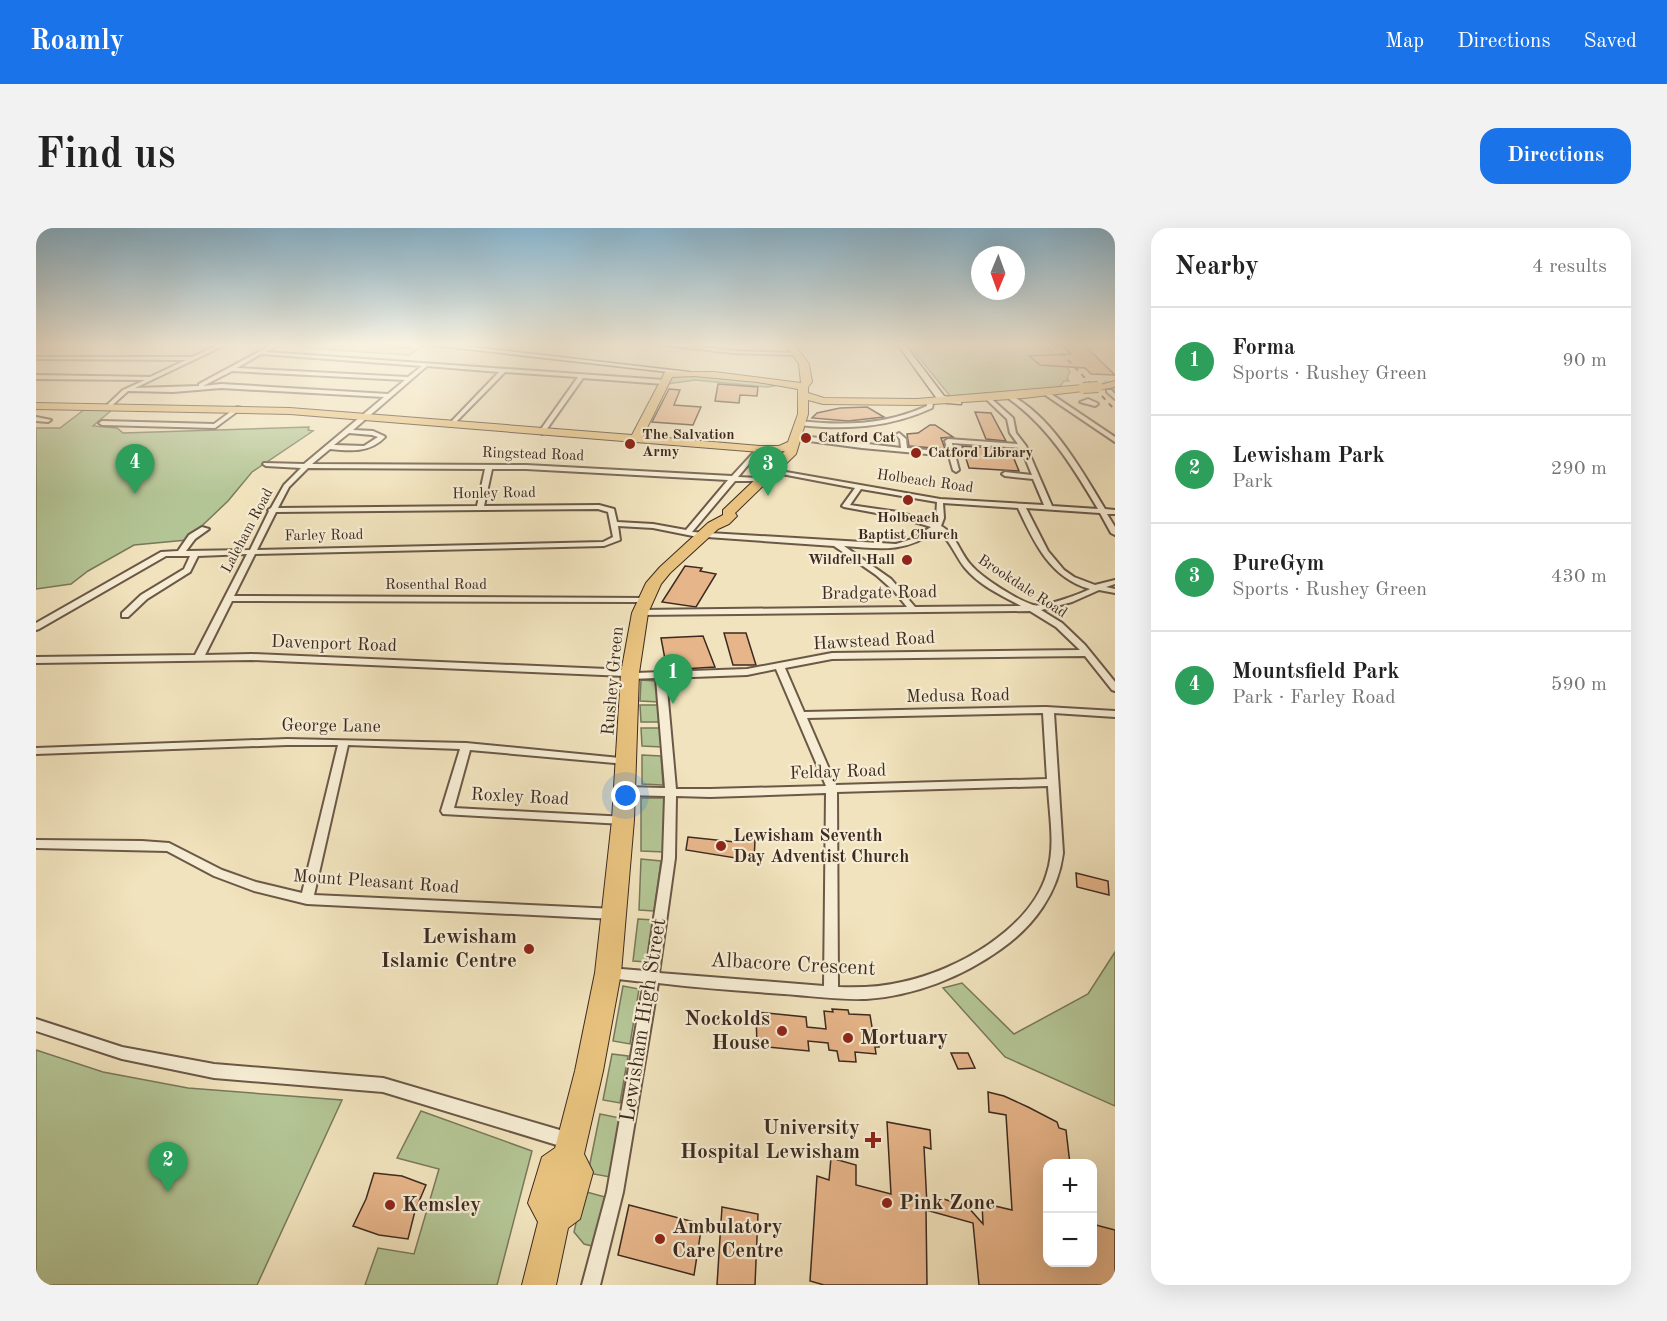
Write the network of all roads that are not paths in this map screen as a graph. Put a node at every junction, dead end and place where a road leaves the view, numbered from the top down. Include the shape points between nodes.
1 (124, 394) edge
2 (354, 394) edge
3 (480, 394) edge
4 (569, 394) edge
5 (658, 394) edge
6 (803, 394) edge
7 (814, 394) edge
8 (938, 394) edge
9 (1028, 394) edge
10 (1031, 394) edge
11 (1044, 394) edge
12 (390, 396) joint
13 (1010, 397) junction
14 (984, 399) junction
15 (1057, 400) junction
16 (947, 401) junction
17 (857, 402) junction
18 (916, 402) junction
19 (1077, 402) dead end
20 (930, 403) junction
21 (36, 406) edge
22 (108, 407) junction
23 (239, 408) junction
24 (365, 417) junction
25 (801, 419) junction
26 (36, 420) edge
27 (48, 420) dead end
28 (102, 423) dead end
29 (452, 424) junction
30 (349, 431) junction
31 (542, 432) junction
32 (899, 435) dead end
33 (637, 436) junction
34 (622, 438) junction
35 (1115, 440) edge
36 (654, 441) junction
37 (793, 441) junction
38 (1023, 446) junction
39 (331, 447) junction
40 (904, 450) junction
41 (758, 451) junction
42 (950, 452) junction
43 (781, 459) junction
44 (266, 464) dead end
45 (306, 466) junction
46 (489, 466) junction
47 (956, 470) dead end
48 (1005, 474) dead end
49 (764, 475) junction
50 (1035, 477) junction
51 (735, 478) junction
52 (860, 486) junction
53 (939, 501) junction
54 (1021, 506) junction
55 (480, 508) junction
56 (1049, 508) junction
57 (272, 510) junction
58 (1102, 511) junction
59 (1115, 512) edge
60 (614, 524) junction
61 (937, 526) junction
62 (206, 529) dead end
63 (702, 530) junction
64 (1115, 533) edge
65 (834, 543) junction
66 (252, 550) junction
67 (196, 552) junction
68 (181, 553) junction
69 (1115, 582) edge
70 (1098, 587) junction
71 (1115, 591) edge
72 (228, 598) junction
73 (642, 607) junction
74 (1030, 608) junction
75 (913, 610) junction
76 (125, 615) dead end
77 (36, 627) edge
78 (1085, 653) junction
79 (199, 657) junction
80 (36, 660) edge
81 (780, 667) junction
82 (630, 674) junction
83 (661, 676) junction
84 (1115, 688) edge
85 (1046, 710) junction
86 (1115, 714) edge
87 (802, 715) junction
88 (344, 742) junction
89 (466, 746) junction
90 (36, 751) edge
91 (626, 761) junction
92 (1052, 782) junction
93 (832, 788) junction
94 (635, 791) junction
95 (671, 792) junction
96 (612, 819) junction
97 (36, 844) edge
98 (307, 899) junction
99 (615, 914) junction
100 (608, 973) junction
101 (652, 977) junction
102 (831, 992) junction
103 (36, 1025) edge
104 (570, 1150) junction
105 (539, 1285) edge
106 (591, 1285) edge

1 - 22 street
2 - 12 street
3 - 29 street
4 - 31 street
5 - 33 highway
6 - 25 highway, Rushey Green
7 - 17 highway via 823,401
8 - 16 street
9 - 14 highway
10 - 13 highway
11 - 15 street
12 - 24 street, Laleham Road
13 - 14 highway
13 - 58 street via 1024,406 1067,455
14 - 16 highway
14 - 20 highway
14 - 38 street via 1007,414 1013,433
15 - 19 street
15 - 35 street
16 - 18 highway
17 - 18 highway
17 - 25 highway
18 - 20 highway
20 - 25 street via 930,407 916,415 879,425 848,428
21 - 22 highway
22 - 23 highway
23 - 24 highway
23 - 28 street via 215,426
24 - 29 highway
24 - 30 street, Laleham Road
25 - 37 highway, Rushey Green
26 - 27 street
29 - 31 highway
30 - 39 street, Laleham Road
30 - 39 street via 382,437 359,449
31 - 34 highway
32 - 40 street
33 - 34 highway
33 - 36 highway
34 - 36 highway
36 - 41 highway
37 - 40 street
37 - 41 highway via 780,449
37 - 43 highway, Rushey Green via 790,454
38 - 42 street via 949,441
38 - 50 street
39 - 45 street, Laleham Road
40 - 42 street
41 - 43 highway
41 - 51 street, Rushey Green
42 - 47 street
43 - 49 highway, Rushey Green
44 - 45 street, Ringstead Road
45 - 46 street, Ringstead Road
45 - 57 street, Laleham Road via 286,486
46 - 51 street, Ringstead Road
46 - 55 street
48 - 50 street
49 - 51 street, Ringstead Road
49 - 52 street, Holbeach Road
49 - 63 highway, Rushey Green via 728,513 727,519
50 - 56 street
51 - 63 street, Rushey Green
52 - 53 street, Holbeach Road
52 - 61 street via 846,506
53 - 54 street, Holbeach Road
53 - 61 street
54 - 56 street, Holbeach Road
54 - 70 street via 1044,552 1060,572 1081,584
55 - 57 street, Honley Road
55 - 60 street, Honley Road via 599,507 611,511
56 - 58 street, Holbeach Road
57 - 66 street, Laleham Road
58 - 59 street, Holbeach Road
58 - 64 street
60 - 63 street
60 - 66 street, Farley Road via 616,538 604,544
61 - 65 street via 904,545
61 - 74 street, Brookdale Road via 947,532 956,553 974,574
62 - 68 street via 192,537
63 - 65 street
63 - 73 highway, Rushey Green via 665,570
65 - 75 street via 891,581
66 - 67 street, Farley Road
66 - 72 street, Laleham Road
67 - 68 street, Farley Road
67 - 76 street via 188,570 144,597
68 - 77 street, Farley Road via 159,555
69 - 70 street, Bradgate Road
70 - 71 street
70 - 74 street, Bradgate Road via 1058,603
72 - 73 street, Rosenthal Road via 620,599
72 - 79 street, Laleham Road
73 - 75 street, Bradgate Road
73 - 82 highway, Rushey Green
74 - 75 street, Bradgate Road
74 - 78 street, Brookdale Road via 1060,627
78 - 81 street, Hawstead Road via 832,656
78 - 84 street, Brookdale Road
79 - 80 street, Davenport Road
79 - 82 street, Davenport Road via 327,659
81 - 83 street, Hawstead Road
81 - 87 street
82 - 83 street, Hawstead Road
82 - 91 highway, Rushey Green
83 - 95 street, Lewisham High Street
85 - 86 street, Medusa Road
85 - 87 street, Medusa Road
85 - 92 street, Albacore Crescent
87 - 93 street
88 - 89 street, George Lane
88 - 90 street, George Lane
88 - 98 street
89 - 91 street, George Lane
89 - 96 street, Roxley Road via 447,811
91 - 94 highway
92 - 93 street, Felday Road
92 - 102 street, Albacore Crescent via 1057,853 1053,876 1042,898 1003,941 938,976 897,989
93 - 95 street, Felday Road
93 - 102 street
94 - 95 street, Felday Road
94 - 96 highway
95 - 101 street, Lewisham High Street via 669,858
96 - 99 highway
97 - 98 street, Mount Pleasant Road via 169,847 218,873
98 - 99 street, Mount Pleasant Road
99 - 100 highway
100 - 101 street, Albacore Crescent
100 - 104 highway
101 - 102 street, Albacore Crescent
101 - 106 street, Lewisham High Street via 615,1192
103 - 104 street via 122,1053 214,1071 383,1085
104 - 105 highway via 578,1172 569,1208 554,1219

